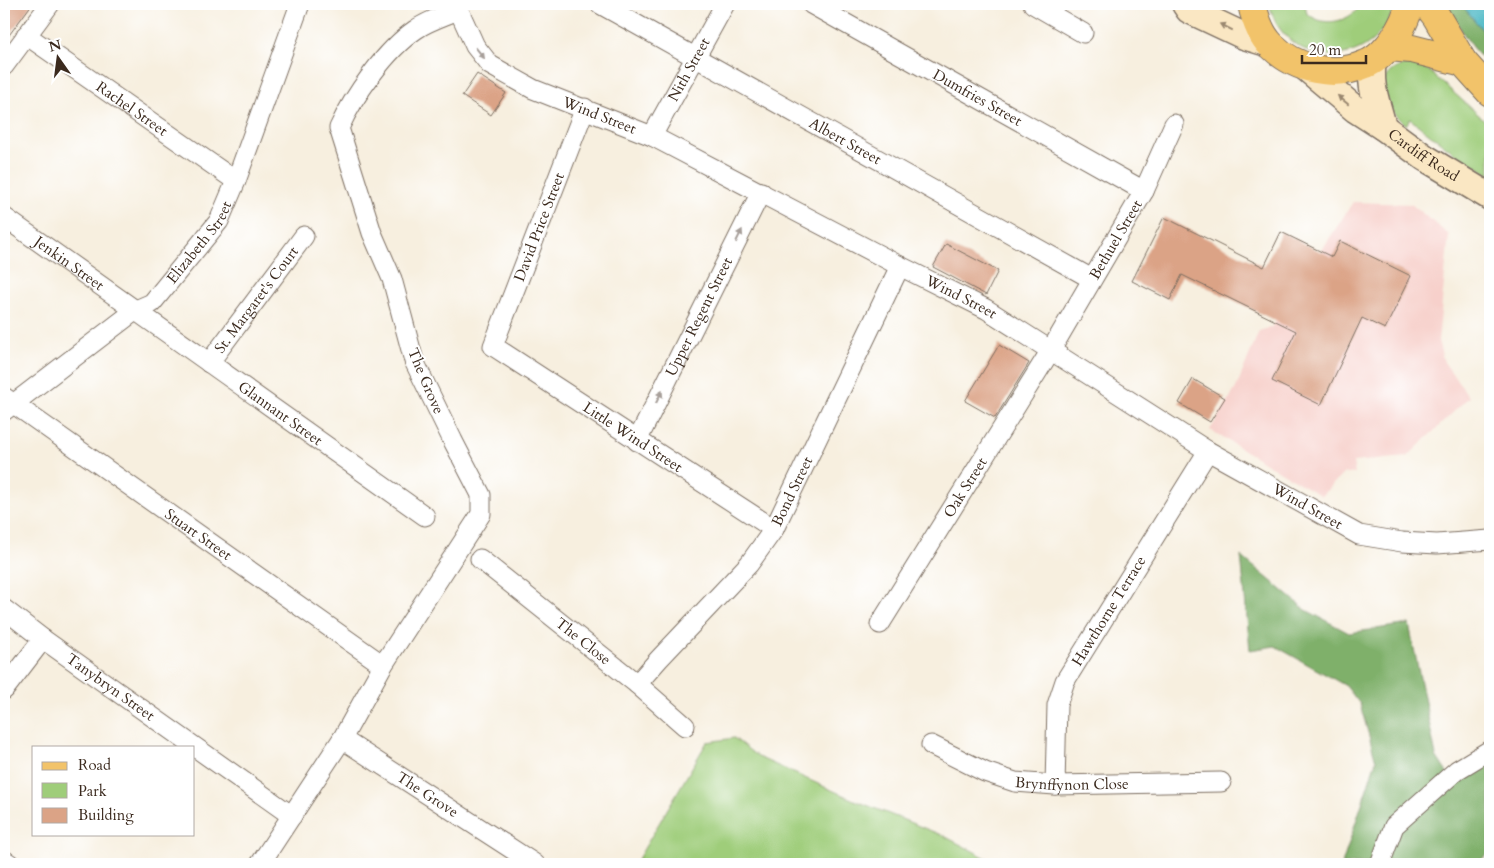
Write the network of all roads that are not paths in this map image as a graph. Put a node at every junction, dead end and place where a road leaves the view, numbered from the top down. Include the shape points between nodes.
1 (50, 4) edge
2 (300, 4) edge
3 (600, 4) edge
4 (725, 4) edge
5 (811, 4) edge
6 (1033, 4) edge
7 (1185, 4) edge
8 (1252, 4) edge
9 (1409, 4) edge
10 (1427, 4) edge
11 (457, 7) edge
12 (1083, 33) dead end
13 (26, 35) junction
14 (1270, 44) junction
15 (1380, 54) junction
16 (696, 57) junction
17 (1463, 62) junction
18 (4, 66) edge
19 (1305, 67) junction
20 (1490, 92) edge
21 (585, 108) junction
22 (1174, 124) dead end
23 (1383, 127) junction
24 (652, 136) junction
25 (236, 180) junction
26 (1144, 191) junction
27 (761, 192) junction
28 (1490, 197) edge
29 (4, 217) edge
30 (304, 236) dead end
31 (900, 266) junction
32 (1092, 279) junction
33 (136, 310) junction
34 (493, 346) joint
35 (1051, 350) junction
36 (209, 363) junction
37 (7, 404) edge
38 (637, 441) junction
39 (1208, 451) junction
40 (425, 516) dead end
41 (774, 529) junction
42 (1490, 540) edge
43 (480, 559) dead end
44 (4, 609) edge
45 (880, 624) dead end
46 (43, 639) junction
47 (383, 665) junction
48 (637, 684) junction
49 (4, 690) edge
50 (685, 726) dead end
51 (342, 739) junction
52 (931, 745) dead end
53 (194, 746) edge
54 (195, 747) edge
55 (1490, 750) edge
56 (1221, 782) dead end
57 (1055, 785) junction
58 (292, 816) junction
59 (510, 858) edge
60 (4, 860) edge
61 (10, 864) edge
62 (260, 864) edge
63 (535, 864) edge
64 (1380, 864) edge

1 - 13 street
2 - 25 street, Elizabeth Street
3 - 16 street, Albert Street
4 - 16 street, Nith Street
5 - 26 street, Dumfries Street
6 - 12 street
14 -> 7 main road via 1244,36 1189,10
8 - 14 main road via 1256,21
9 - 15 main road via 1401,29
10 - 17 main road
11 -> 21 street, Wind Street via 475,46 490,65 533,89
11 - 47 street, The Grove via 416,29 392,50 348,107 339,128 372,233 392,279 414,361 481,495 481,514
13 - 18 street
13 - 25 street, Rachel Street
14 - 19 main road via 1291,61
15 - 17 main road via 1412,49
15 - 19 main road via 1367,64 1346,70 1325,71
15 - 23 main road, Cardiff Road via 1371,76
16 - 24 street, Nith Street
16 - 32 street, Albert Street
17 - 20 main road
23 -> 19 main road, Cardiff Road via 1354,109
21 - 24 street, Wind Street
21 - 34 street, David Price Street
22 - 26 street, Bethuel Street
23 - 28 main road, Cardiff Road via 1424,157
24 - 27 street, Wind Street
25 - 33 street, Elizabeth Street via 219,221 152,302
26 - 32 street, Bethuel Street
27 - 31 street, Wind Street
38 -> 27 street, Upper Regent Street
29 - 33 street, Jenkin Street
30 - 36 street, St. Margaret's Court
31 - 35 street, Wind Street via 986,309
31 - 41 street, Bond Street
32 - 35 street, Bethuel Street
33 - 36 street, Glannant Street
33 - 37 street, Elizabeth Street
34 - 38 street, Little Wind Street
35 - 39 street, Wind Street
35 - 45 street, Oak Street
36 - 40 street, Glannant Street
37 - 47 street, Stuart Street
38 - 41 street, Little Wind Street
39 - 42 street, Wind Street via 1359,535 1437,544
39 - 57 street, Hawthorne Terrace via 1065,681 1056,704
41 - 48 street, Bond Street via 749,564
43 - 48 street, The Close
44 - 46 street, Tanybryn Street
46 - 49 street
46 - 53 street, Tanybryn Street
47 - 51 street, The Grove
48 - 50 street, The Close
51 - 58 street, The Grove
51 - 59 street, The Grove
52 - 57 street, Brynffynon Close via 985,772 1015,782
54 - 58 street, Tanybryn Street
55 - 64 street via 1457,770 1394,826
56 - 57 street, Brynffynon Close
58 - 62 street, The Grove
59 - 63 street, The Grove
60 - 61 street

